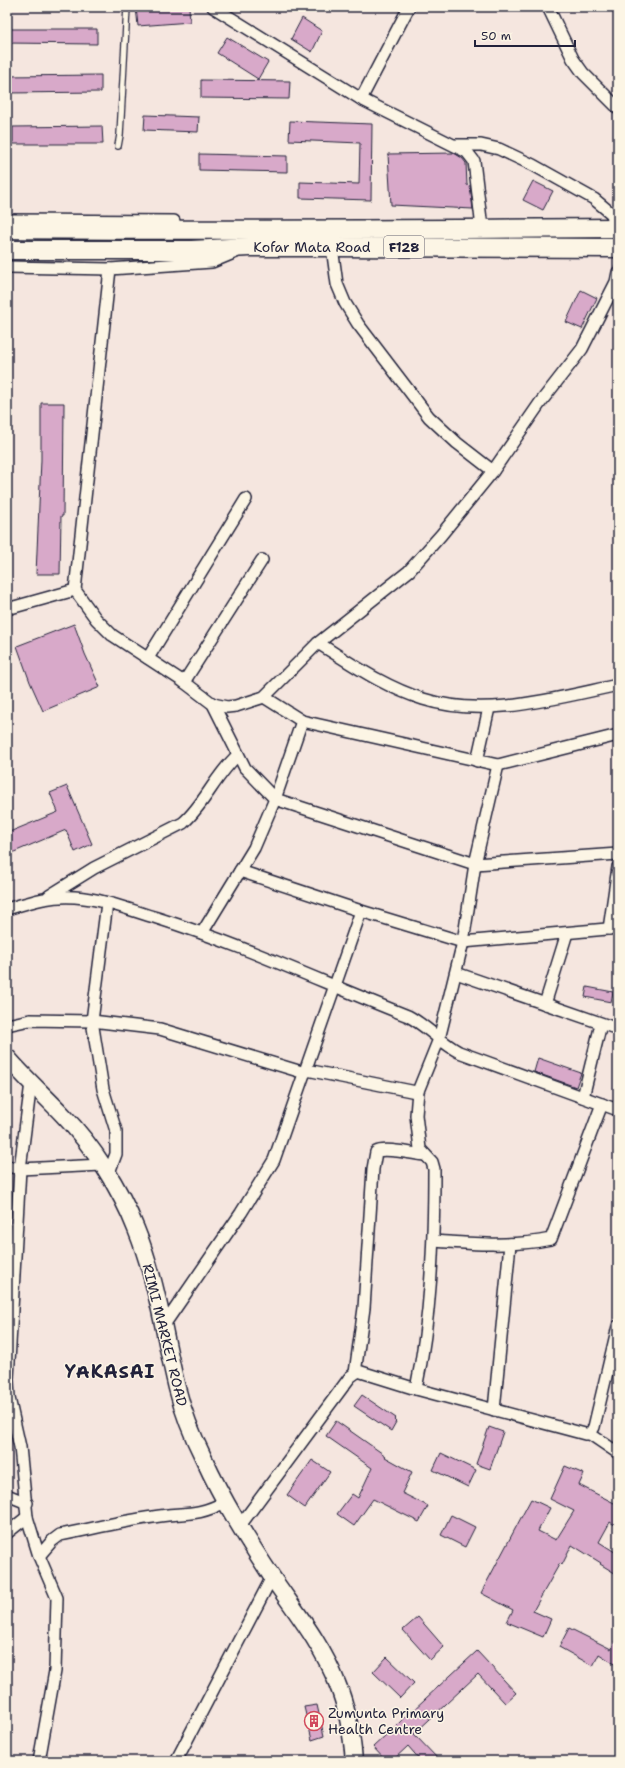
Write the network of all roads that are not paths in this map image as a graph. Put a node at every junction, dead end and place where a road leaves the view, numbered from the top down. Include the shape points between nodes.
1 (127, 7) edge
2 (213, 7) edge
3 (409, 7) edge
4 (548, 7) edge
5 (360, 99) junction
6 (618, 108) edge
7 (455, 145) junction
8 (118, 146) dead end
9 (7, 220) edge
10 (428, 228) junction
11 (482, 228) junction
12 (616, 228) edge
13 (7, 229) edge
14 (235, 230) junction
15 (249, 247) junction
16 (332, 247) junction
17 (427, 247) junction
18 (618, 248) edge
19 (7, 250) edge
20 (7, 267) edge
21 (110, 268) junction
22 (618, 272) edge
23 (493, 471) junction
24 (246, 499) dead end
25 (262, 560) dead end
26 (75, 590) junction
27 (7, 609) edge
28 (318, 643) junction
29 (148, 658) junction
30 (184, 682) junction
31 (618, 685) edge
32 (264, 697) junction
33 (213, 704) junction
34 (489, 708) junction
35 (302, 721) junction
36 (618, 735) edge
37 (238, 756) junction
38 (477, 761) junction
39 (498, 765) junction
40 (275, 800) junction
41 (618, 854) edge
42 (475, 864) junction
43 (618, 867) edge
44 (240, 871) junction
45 (48, 897) junction
46 (107, 903) junction
47 (7, 909) edge
48 (361, 911) junction
49 (614, 929) edge
50 (202, 933) junction
51 (567, 933) junction
52 (464, 942) junction
53 (456, 973) junction
54 (336, 986) junction
55 (545, 1004) junction
56 (92, 1021) junction
57 (601, 1024) junction
58 (7, 1025) edge
59 (618, 1029) edge
60 (439, 1039) junction
61 (7, 1057) edge
62 (306, 1072) junction
63 (31, 1083) junction
64 (418, 1091) junction
65 (583, 1097) junction
66 (602, 1104) junction
67 (618, 1110) edge
68 (426, 1155) junction
69 (7, 1166) edge
70 (20, 1169) junction
71 (105, 1170) junction
72 (434, 1241) junction
73 (510, 1244) junction
74 (164, 1325) junction
75 (618, 1326) edge
76 (355, 1373) junction
77 (8, 1378) edge
78 (416, 1389) junction
79 (494, 1410) junction
80 (590, 1434) junction
81 (618, 1453) edge
82 (7, 1495) edge
83 (225, 1502) junction
84 (27, 1503) junction
85 (27, 1517) junction
86 (239, 1527) junction
87 (7, 1533) edge
88 (39, 1556) junction
89 (272, 1577) junction
90 (39, 1761) edge
91 (176, 1761) edge
92 (354, 1761) edge

1 - 8 lane
2 - 5 street
3 - 5 street
4 - 6 street via 573,59 583,73
5 - 7 street
7 - 11 street via 467,152 474,161
7 - 12 street via 481,145 498,149 533,165 594,199 612,214
9 - 14 street via 200,221
10 - 11 main road, Kofar Mata Road / F128
10 - 14 main road, Kofar Mata Road / F128
10 - 17 main road
11 - 12 main road, Kofar Mata Road / F128
13 - 14 main road, Kofar Mata Road / F128
15 - 16 main road, Kofar Mata Road / F128
15 - 19 main road, Kofar Mata Road / F128 via 191,250
15 - 21 street via 212,262
16 - 17 main road, Kofar Mata Road / F128
16 - 23 street via 337,284 358,324 429,417 456,443
17 - 18 main road, Kofar Mata Road / F128
20 - 21 street
21 - 26 street
22 - 23 street via 616,282 582,349 540,403
23 - 28 street via 409,571
24 - 29 street
25 - 30 street
26 - 27 street
26 - 29 street via 96,619 112,635
28 - 32 street
28 - 34 street via 369,676 424,699 456,706
29 - 30 street
30 - 33 street
31 - 34 street
32 - 33 street via 236,706
32 - 35 street
33 - 37 street
34 - 38 street
35 - 38 street
35 - 40 street
36 - 39 street
37 - 40 street via 245,768
37 - 45 street via 228,764 192,815 183,823 94,868
38 - 39 street
39 - 42 street
40 - 42 street
40 - 44 street via 254,848
41 - 42 street
42 - 52 street
43 - 49 street
44 - 48 street
44 - 50 street
45 - 46 street via 75,897
45 - 47 street
46 - 50 street
46 - 56 street
48 - 52 street
48 - 54 street
49 - 51 street
50 - 54 street
51 - 52 street
51 - 55 street
52 - 53 street
53 - 55 street
53 - 60 street
54 - 60 street via 421,1023
54 - 62 street
55 - 57 street
56 - 58 street via 30,1020
56 - 62 street via 160,1029
56 - 71 street via 102,1089 116,1131 116,1154
57 - 59 street
57 - 65 street
60 - 64 street
60 - 65 street via 468,1056
61 - 63 street, RIMI MARKET ROAD
62 - 64 street
62 - 74 street via 274,1160
63 - 70 street
63 - 71 street, RIMI MARKET ROAD via 63,1115
64 - 68 street via 417,1122 420,1149
65 - 66 street
66 - 67 street
66 - 73 street via 551,1238
68 - 72 street via 434,1169
68 - 76 street via 379,1150 376,1152 364,1308
69 - 70 street
70 - 71 street
70 - 77 street
71 - 74 street, RIMI MARKET ROAD via 138,1234 157,1291
72 - 73 street
72 - 78 street via 422,1358
73 - 79 street
74 - 83 street, RIMI MARKET ROAD via 183,1411
75 - 80 street via 594,1427
76 - 78 street via 358,1371
76 - 86 street
77 - 84 street via 9,1398 20,1447
78 - 79 street
79 - 80 street
80 - 81 street
82 - 84 street
83 - 86 street, RIMI MARKET ROAD
83 - 88 street via 210,1510 193,1514 154,1517 60,1535
84 - 85 street
85 - 87 street
85 - 88 street
86 - 89 street, RIMI MARKET ROAD
88 - 90 street via 56,1598 55,1671
89 - 91 street
89 - 92 street, RIMI MARKET ROAD via 317,1642 338,1684 349,1726

